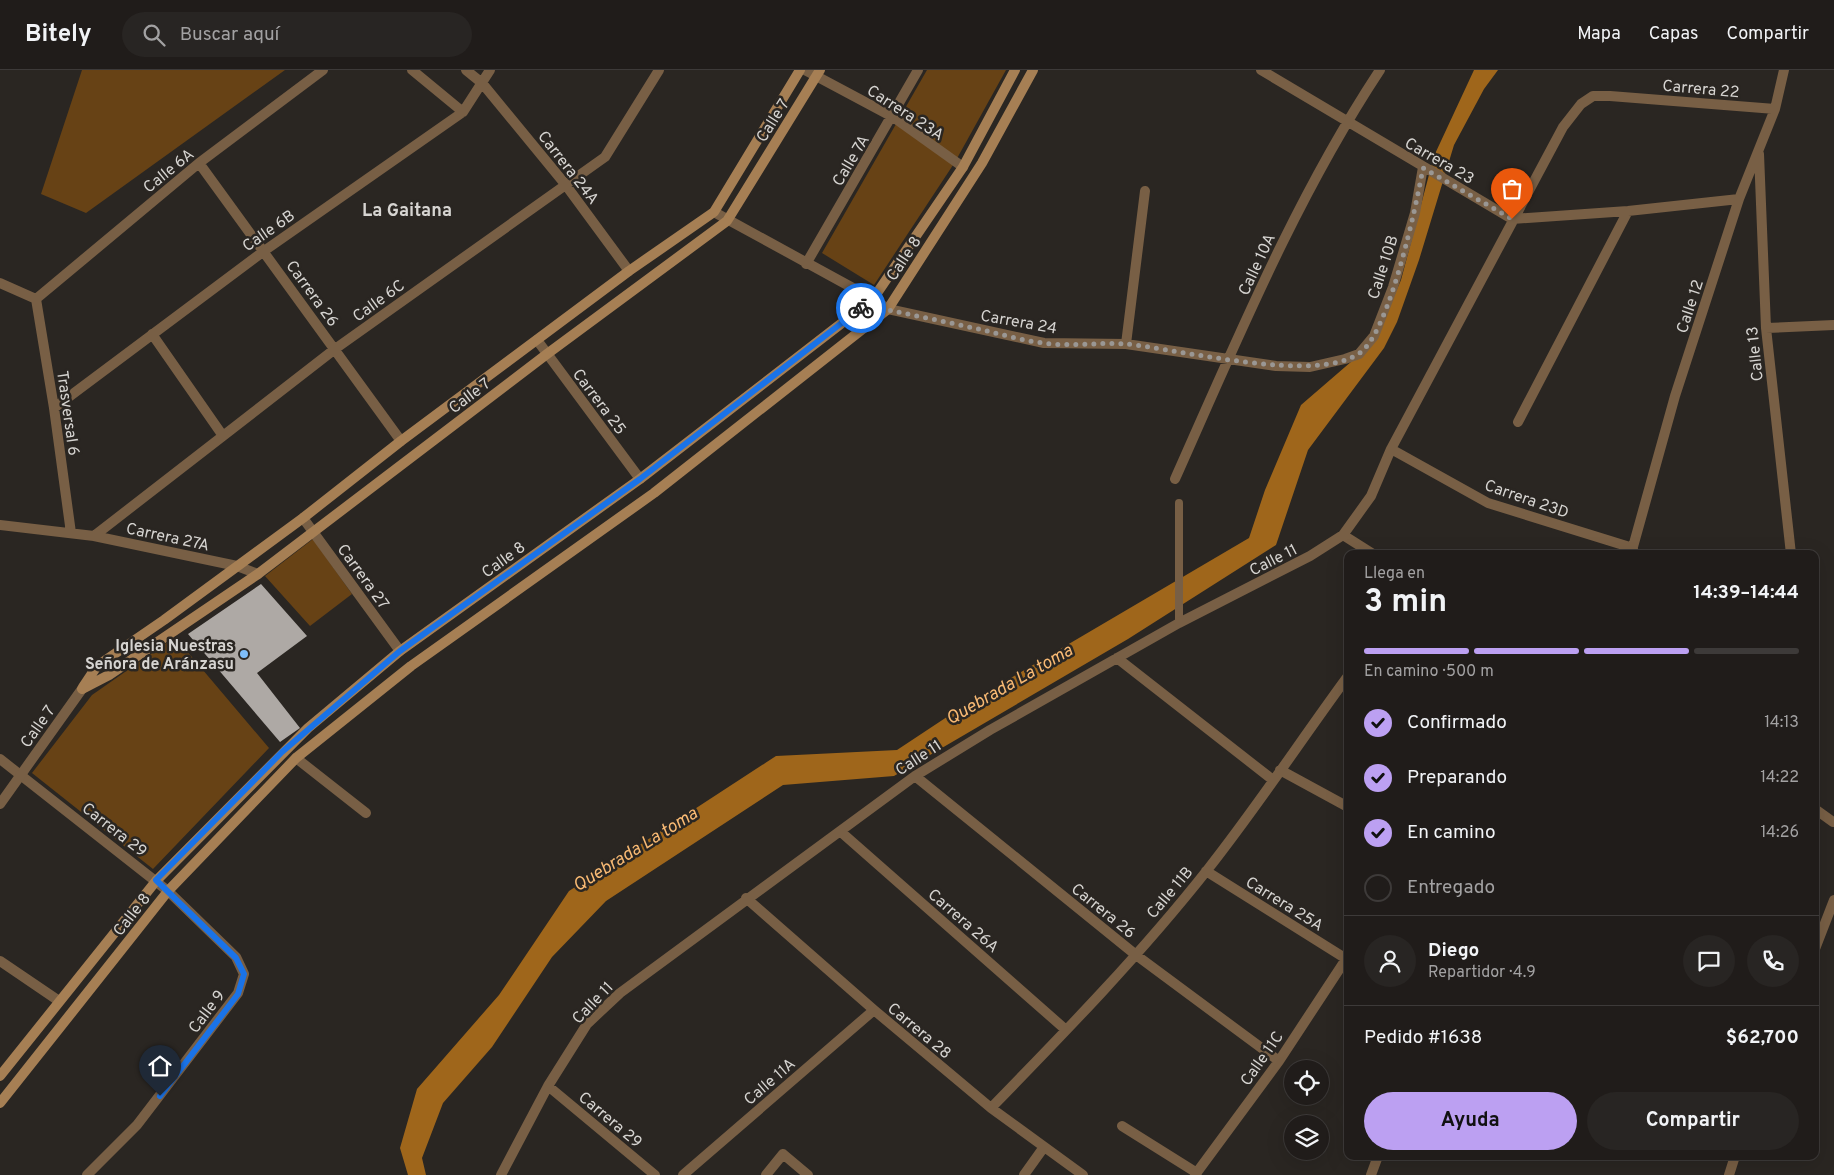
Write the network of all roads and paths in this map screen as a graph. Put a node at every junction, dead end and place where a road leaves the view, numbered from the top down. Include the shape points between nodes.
1 (323, 70) edge
2 (412, 70) edge
3 (466, 70) edge
4 (490, 70) edge
5 (659, 70) edge
6 (800, 70) edge
7 (806, 70) edge
8 (918, 70) edge
9 (1015, 70) edge
10 (1032, 70) edge
11 (1261, 70) edge
12 (1380, 70) edge
13 (1784, 70) edge
14 (818, 73) edge
15 (482, 83) junction
16 (1774, 109) junction
17 (463, 112) junction
18 (893, 117) junction
19 (1346, 122) junction
20 (1759, 150) junction
21 (199, 163) junction
22 (963, 168) junction
23 (1424, 168) junction
24 (565, 184) junction
25 (1145, 192) dead end
26 (1739, 198) junction
27 (1628, 211) junction
28 (714, 212) junction
29 (1512, 219) junction
30 (727, 221) junction
31 (264, 251) junction
32 (806, 264) junction
33 (629, 271) junction
34 (0, 283) edge
35 (36, 299) junction
36 (873, 299) junction
37 (888, 310) junction
38 (1834, 325) edge
39 (1766, 328) junction
40 (152, 334) junction
41 (537, 340) junction
42 (1126, 344) junction
43 (335, 349) junction
44 (547, 354) junction
45 (1228, 359) junction
46 (1345, 359) joint
47 (54, 408) junction
48 (1518, 422) dead end
49 (223, 436) junction
50 (401, 441) junction
51 (1391, 449) junction
52 (640, 479) junction
53 (1175, 479) dead end
54 (1179, 502) dead end
55 (303, 518) junction
56 (0, 525) edge
57 (314, 532) junction
58 (70, 533) junction
59 (1343, 535) junction
60 (94, 536) junction
61 (1367, 550) edge
62 (1629, 550) edge
63 (1632, 550) edge
64 (1792, 550) edge
65 (237, 566) junction
66 (258, 574) junction
67 (1179, 623) junction
68 (400, 651) junction
69 (1117, 658) junction
70 (1344, 682) edge
71 (82, 689) junction
72 (296, 758) junction
73 (0, 759) edge
74 (1280, 770) junction
75 (21, 774) junction
76 (915, 776) junction
77 (1273, 780) junction
78 (0, 804) edge
79 (1344, 805) edge
80 (1819, 812) edge
81 (366, 813) dead end
82 (1834, 823) edge
83 (841, 832) junction
84 (1206, 871) junction
85 (156, 880) junction
86 (168, 891) junction
87 (746, 898) junction
88 (1834, 900) edge
89 (1819, 939) edge
90 (1136, 955) junction
91 (1344, 957) edge
92 (0, 961) edge
93 (1344, 963) edge
94 (244, 974) joint
95 (59, 1001) junction
96 (874, 1010) junction
97 (1066, 1030) junction
98 (1278, 1061) junction
99 (0, 1076) edge
100 (548, 1086) junction
101 (0, 1103) edge
102 (991, 1108) junction
103 (1122, 1126) dead end
104 (1044, 1147) junction
105 (1377, 1160) edge
106 (1734, 1160) edge
107 (1196, 1174) edge
108 (87, 1175) edge
109 (501, 1175) edge
110 (655, 1175) edge
111 (683, 1175) edge
112 (766, 1175) edge
113 (808, 1175) edge
114 (1024, 1175) edge
115 (1083, 1175) edge
116 (1371, 1175) edge
117 (1729, 1175) edge

1 - 21 street, Calle 6A
2 - 17 street
3 - 15 street
4 - 15 street, Calle 6B
5 - 24 street, Calle 6C via 605,157
6 - 28 main road, Calle 7
7 - 14 street, Carrera 23A
8 - 18 street, Calle 7A
9 - 22 main road, Calle 8
10 - 37 main road, Calle 8 via 982,163
11 - 19 street, Carrera 23
12 - 19 street, Calle 10A
13 - 16 street, Calle 12
14 - 18 street, Carrera 23A
14 - 30 main road, Calle 7
15 - 17 street, Calle 6B
15 - 24 street, Carrera 24A
16 - 20 street, Calle 12
16 - 29 street, Carrera 22 via 1592,96 1581,104 1563,127
17 - 31 street, Calle 6B
18 - 22 street, Carrera 23A
18 - 32 street, Calle 7A
19 - 23 street, Carrera 23
19 - 45 street, Calle 10A via 1282,243
20 - 26 street, Calle 12
20 - 39 street, Calle 13
21 - 31 street, Carrera 26
21 - 35 street, Calle 6A
22 - 36 main road, Calle 8
23 - 29 street, Carrera 23
23 - 46 street, Calle 10B via 1396,278 1374,336 1359,354
24 - 33 street, Carrera 24A
24 - 43 street, Calle 6C
25 - 42 street
26 - 27 street
26 - 63 street, Calle 12 via 1675,396
27 - 29 street
27 - 48 street
28 - 30 street, Carrera 24
28 - 33 main road, Calle 7
29 - 51 street, Calle 11
30 - 32 street, Carrera 24
30 - 44 main road, Calle 7
31 - 40 street, Calle 6B
31 - 43 street, Carrera 26
32 - 36 street, Carrera 24
33 - 41 main road, Calle 7
34 - 35 street
35 - 47 street, Trasversal 6
36 - 37 street, Carrera 24
36 - 52 main road, Calle 8
37 - 42 street, Carrera 24 via 1044,343
37 - 72 main road, Calle 8 via 654,493 411,666
38 - 39 street
39 - 64 street, Calle 13
40 - 47 street, Calle 6B
40 - 49 street
41 - 44 street, Carrera 25
41 - 50 main road, Calle 7
42 - 45 street, Carrera 24
43 - 49 street, Calle 6C
43 - 50 street, Carrera 26
44 - 52 street, Carrera 25
44 - 57 main road, Calle 7
45 - 46 street, Carrera 24 via 1310,367
45 - 53 street, Calle 10A
47 - 58 street, Trasversal 6
49 - 60 street, Calle 6C
50 - 55 main road, Calle 7
51 - 59 street, Calle 11 via 1371,496
51 - 62 street, Carrera 23D via 1488,503
52 - 68 main road, Calle 8
54 - 67 lane
55 - 57 street, Carrera 27
55 - 65 main road, Calle 7
56 - 58 street
57 - 66 main road, Calle 7
57 - 68 street, Carrera 27
58 - 60 street, Carrera 27A
59 - 61 street
59 - 67 street, Calle 11 via 1310,556
60 - 65 street, Carrera 27A
65 - 66 street, Carrera 27A
65 - 71 main road, Calle 7 via 97,666
66 - 71 main road, Calle 7 via 109,675
67 - 69 street, Calle 11
68 - 85 main road, Calle 8 via 282,752
69 - 76 street, Calle 11
69 - 77 street
70 - 74 street, Calle 11B
71 - 75 street, Calle 7
72 - 81 street
72 - 86 main road, Calle 8
73 - 75 street, Carrera 29
74 - 77 street, Calle 11B
74 - 79 street
75 - 78 street, Calle 7
75 - 85 street, Carrera 29
76 - 83 street, Calle 11
76 - 90 street, Carrera 26
77 - 84 street, Calle 11B
80 - 82 street
83 - 87 street, Calle 11
83 - 97 street, Carrera 26A
84 - 90 street, Calle 11B
84 - 91 street, Carrera 25A
85 - 86 street, Carrera 29
85 - 95 main road, Calle 8
86 - 94 street, Carrera 29 via 236,958
86 - 101 main road, Calle 8
87 - 96 street, Carrera 28
87 - 100 street, Calle 11 via 620,993 586,1024
88 - 89 street
90 - 97 street, Calle 11B
90 - 98 street, Carrera 26
92 - 95 street
93 - 98 street, Calle 11C
94 - 108 street, Calle 9 via 238,994 137,1125
95 - 99 main road, Calle 8
96 - 102 street, Carrera 28
96 - 111 street, Calle 11A
97 - 102 street, Calle 11B
98 - 107 street, Calle 11C
100 - 109 street, Calle 11
100 - 110 street, Carrera 29
102 - 104 street, Carrera 28
103 - 107 street
104 - 114 street
104 - 115 street, Carrera 28
105 - 116 street
106 - 117 street
112 - 113 street via 784,1154

